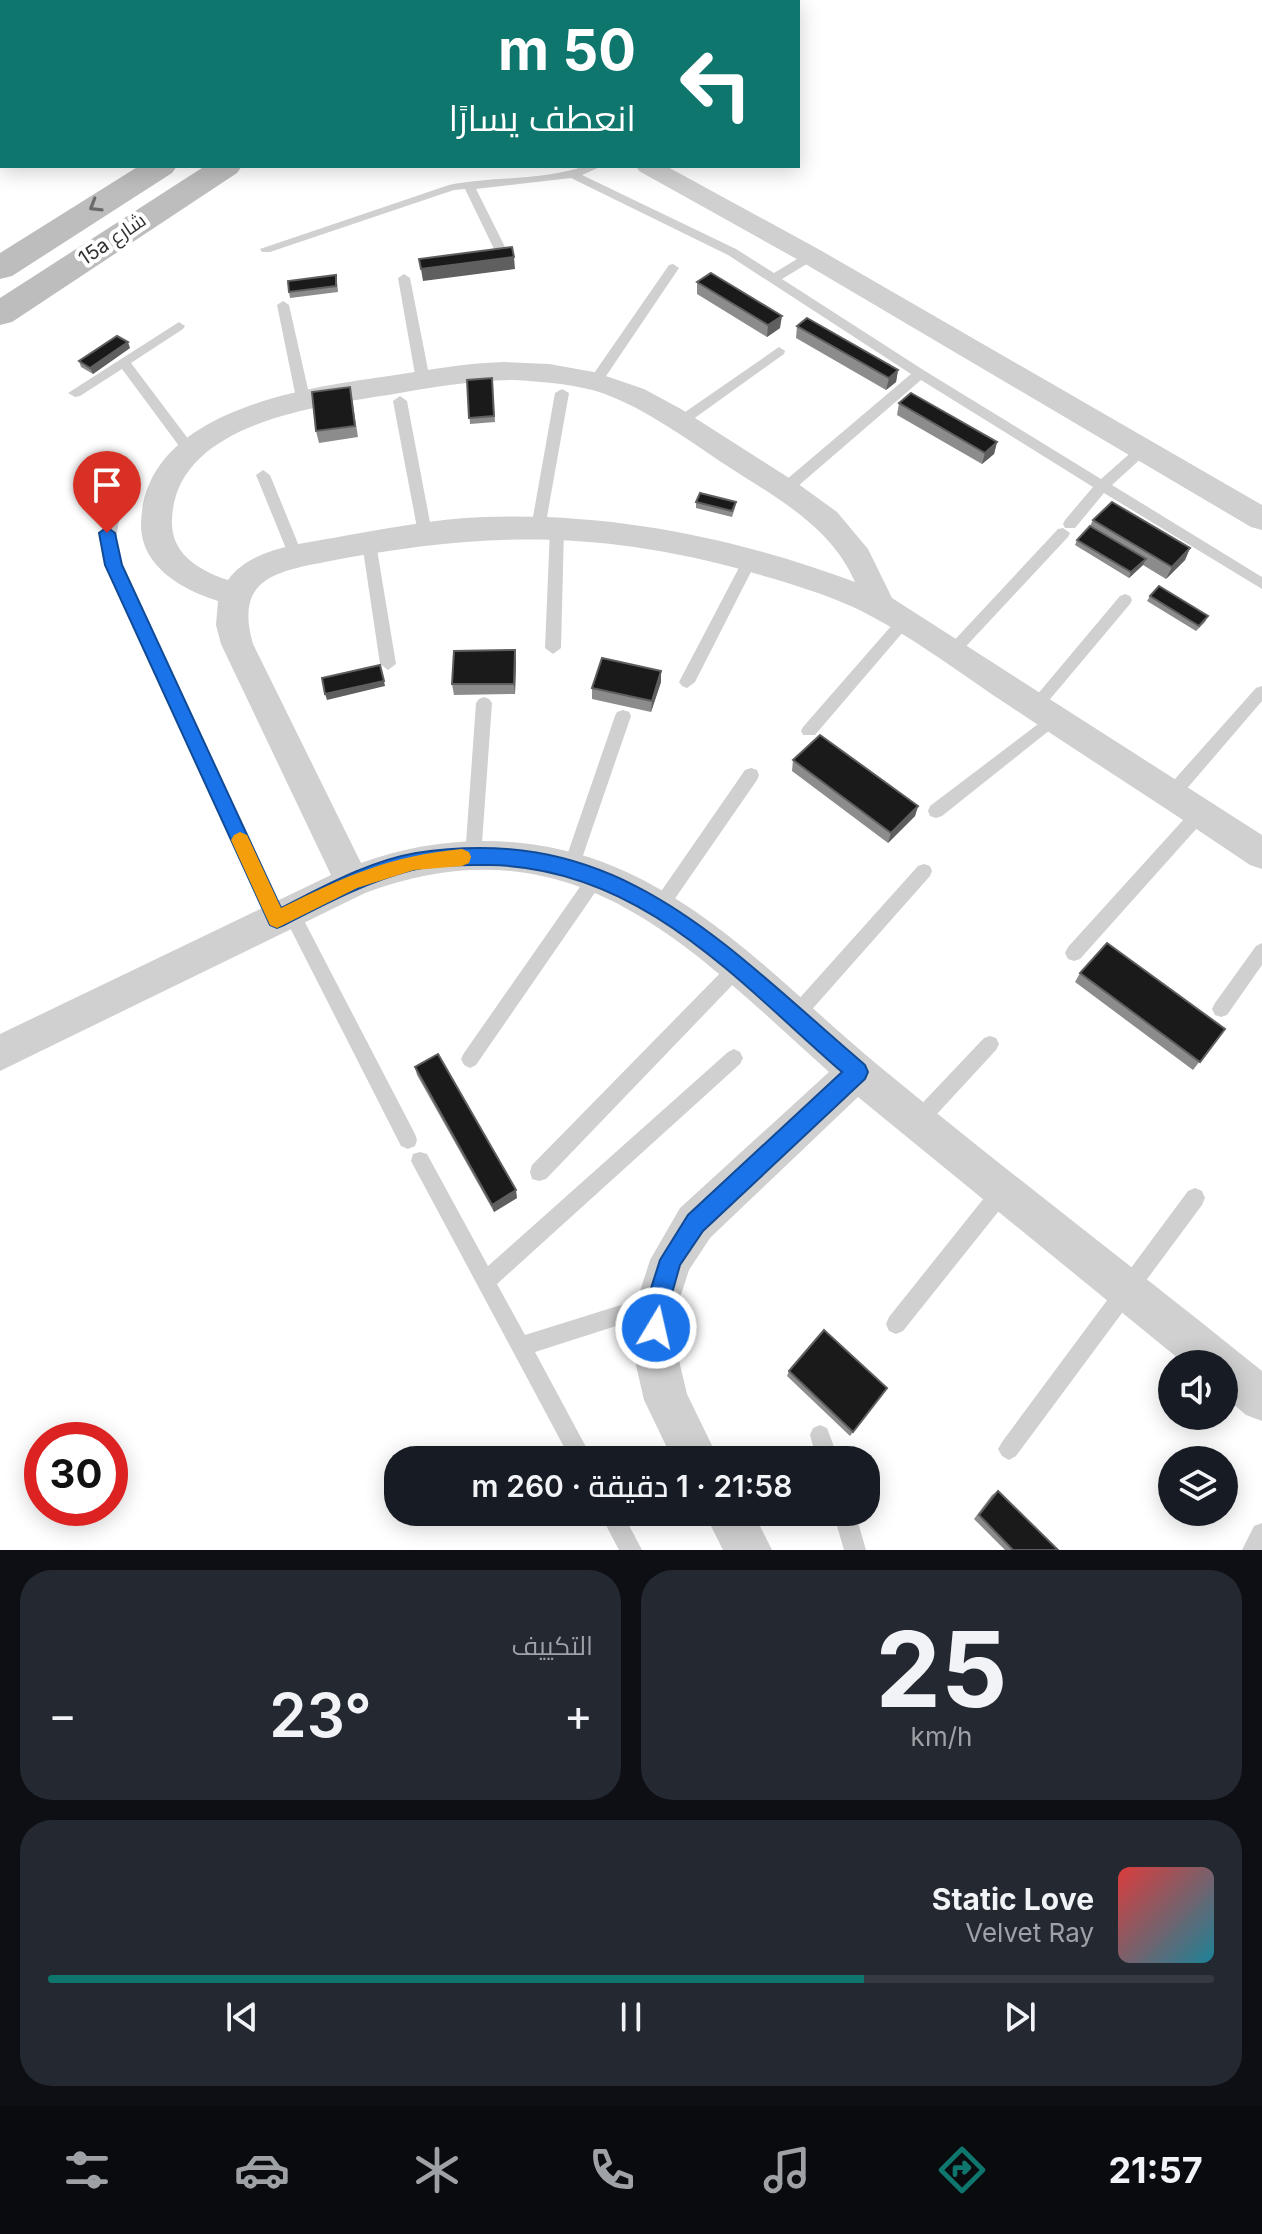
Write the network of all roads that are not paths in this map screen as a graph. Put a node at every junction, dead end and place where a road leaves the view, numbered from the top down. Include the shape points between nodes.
1 (158, 168) edge
2 (210, 168) edge
3 (223, 168) edge
4 (591, 168) edge
5 (652, 168) edge
6 (573, 175) junction
7 (468, 184) junction
8 (188, 188) junction
9 (266, 249) dead end
10 (501, 251) edge
11 (811, 256) junction
12 (0, 268) edge
13 (673, 268) dead end
14 (404, 278) dead end
15 (775, 278) junction
16 (283, 305) dead end
17 (0, 314) edge
18 (179, 326) dead end
19 (779, 351) dead end
20 (124, 362) junction
21 (920, 374) junction
22 (423, 380) junction
23 (595, 382) junction
24 (75, 393) dead end
25 (562, 393) dead end
26 (303, 398) junction
27 (400, 401) dead end
28 (680, 422) junction
29 (190, 451) junction
30 (1141, 451) junction
31 (263, 475) dead end
32 (128, 485) dead end
33 (1102, 486) junction
34 (785, 489) junction
35 (1262, 519) edge
36 (548, 528) junction
37 (425, 533) junction
38 (369, 543) junction
39 (296, 556) junction
40 (750, 560) junction
41 (1262, 584) edge
42 (235, 594) junction
43 (1125, 600) dead end
44 (892, 613) junction
45 (553, 648) dead end
46 (952, 652) junction
47 (388, 664) dead end
48 (687, 682) dead end
49 (1261, 692) edge
50 (484, 703) edge
51 (1045, 712) junction
52 (623, 716) edge
53 (809, 731) dead end
54 (751, 775) dead end
55 (1172, 794) junction
56 (936, 811) dead end
57 (1200, 813) junction
58 (1262, 854) edge
59 (473, 857) junction
60 (584, 871) junction
61 (924, 871) dead end
62 (352, 882) junction
63 (659, 908) junction
64 (284, 916) junction
65 (1262, 951) edge
66 (1074, 953) dead end
67 (737, 968) junction
68 (1221, 1009) dead end
69 (794, 1017) junction
70 (990, 1044) dead end
71 (0, 1053) edge
72 (734, 1058) dead end
73 (470, 1059) dead end
74 (857, 1072) junction
75 (918, 1121) junction
76 (408, 1140) dead end
77 (420, 1161) dead end
78 (539, 1172) dead end
79 (1003, 1190) junction
80 (1195, 1198) dead end
81 (485, 1282) junction
82 (1125, 1288) junction
83 (657, 1304) junction
84 (896, 1324) dead end
85 (520, 1347) junction
86 (1243, 1376) edge
87 (820, 1435) dead end
88 (574, 1446) edge
89 (690, 1446) edge
90 (824, 1446) edge
91 (1009, 1449) dead end
92 (618, 1526) edge
93 (735, 1526) edge
94 (848, 1526) edge
95 (1262, 1534) edge
96 (631, 1550) edge
97 (749, 1550) edge
98 (855, 1550) edge
99 (1253, 1550) edge

1 -> 12 main road, 15a شارع
2 - 8 main road
3 - 8 main road, 15a شارع
4 - 6 lane
5 - 11 street
6 - 7 lane
6 - 15 lane
7 - 9 lane
7 - 10 lane
8 - 17 main road, 15a شارع
11 - 15 lane
11 - 30 street
13 - 23 lane
14 - 22 lane
15 - 21 lane
16 - 26 lane
18 - 20 lane
19 - 28 lane
20 - 24 lane
20 - 29 lane
21 - 33 lane
21 - 34 lane
22 - 23 street via 502,371
22 - 26 street
23 - 28 street via 650,403
25 - 36 lane
26 - 29 street via 243,419
27 - 37 lane
28 - 34 street
29 - 42 street via 161,490 156,532 174,565 201,583
30 - 33 lane
30 - 35 street
31 - 39 lane
32 - 64 lane via 107,533 113,565
33 - 41 lane
33 - 46 lane
34 - 44 street via 847,538
36 - 37 street
36 - 40 street via 655,537
36 - 45 lane
37 - 38 street
38 - 39 street
38 - 47 lane
39 - 42 street via 259,569
40 - 44 street
40 - 48 lane
42 - 62 street via 229,611 237,644
43 - 51 lane
44 - 46 street
44 - 53 lane
46 - 51 street
49 - 55 lane
50 - 59 lane
51 - 55 street
51 - 56 lane
52 - 60 lane
54 - 63 lane
55 - 57 street
57 - 58 street
57 - 66 lane
59 - 60 street via 522,858
59 - 62 street via 414,862
60 - 63 street
60 - 73 lane
61 - 69 lane
62 - 64 street
63 - 67 street
64 - 71 street
64 - 76 lane
65 - 68 lane
67 - 69 street
67 - 78 lane
69 - 74 street
70 - 75 lane
72 - 81 lane
74 - 75 street
74 - 83 street via 695,1223 671,1260
75 - 79 street
77 - 81 lane
79 - 82 street
79 - 84 lane
80 - 82 lane
81 - 85 lane
82 - 86 street
82 - 91 lane
83 - 85 lane
83 - 89 street via 655,1352 666,1400
85 - 88 lane
87 - 90 lane
92 - 96 lane
93 - 97 street
94 - 98 lane
95 - 99 lane

